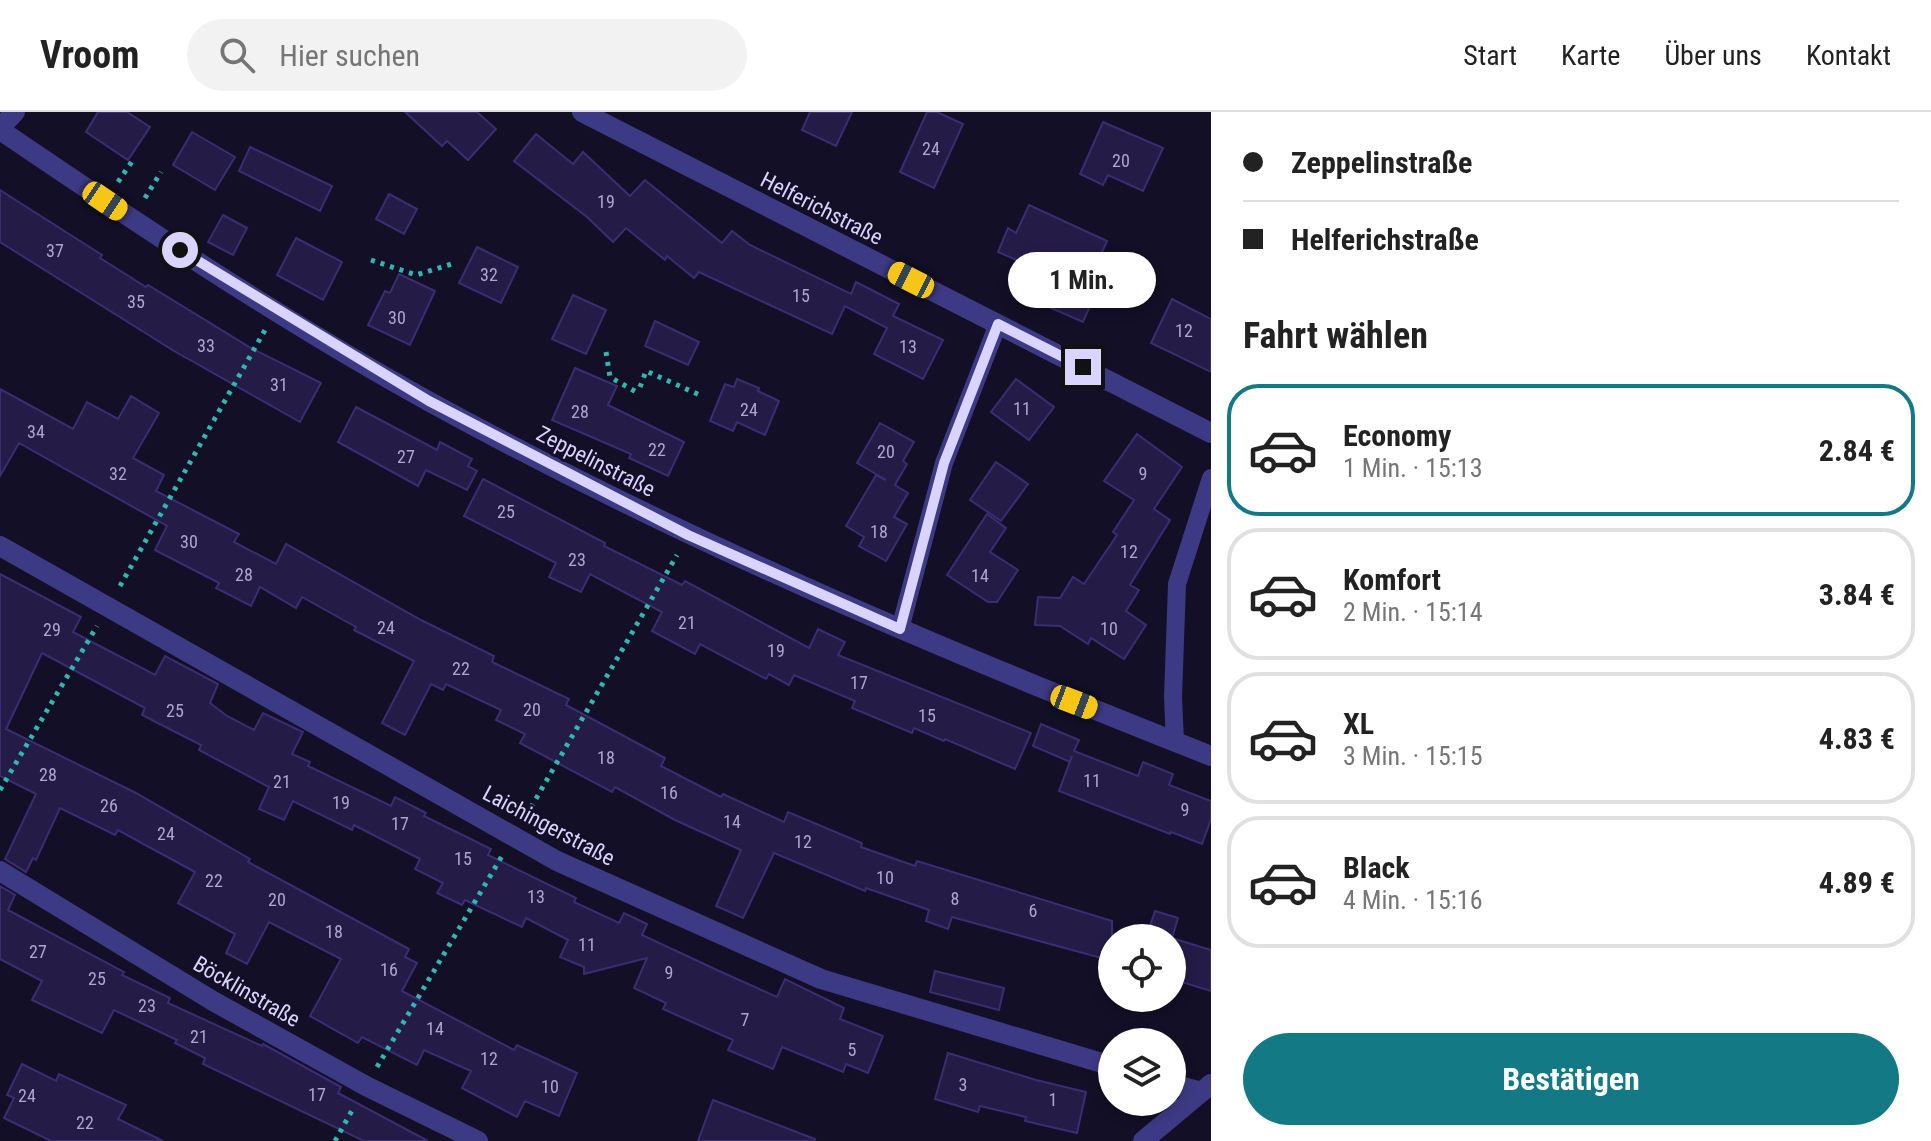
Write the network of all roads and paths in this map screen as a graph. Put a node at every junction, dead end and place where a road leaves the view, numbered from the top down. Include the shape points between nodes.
1 (15, 112) edge
2 (582, 112) edge
3 (0, 129) edge
4 (371, 260) dead end
5 (455, 263) dead end
6 (276, 311) junction
7 (998, 324) junction
8 (606, 352) dead end
9 (702, 396) dead end
10 (1211, 433) edge
11 (1211, 478) edge
12 (0, 546) edge
13 (108, 607) junction
14 (900, 629) junction
15 (1175, 742) junction
16 (1211, 756) edge
17 (0, 790) edge
18 (0, 871) edge
19 (1098, 1062) edge
20 (1186, 1086) edge
21 (1206, 1088) edge
22 (478, 1141) edge
23 (1143, 1141) edge

1 - 3 street
2 - 7 street, Helferichstraße
3 - 6 street, Zeppelinstraße
4 - 5 path via 416,275
6 - 13 path
6 - 14 street, Zeppelinstraße via 429,401 688,535
7 - 10 street, Helferichstraße
7 - 14 lane via 944,463
8 - 9 path via 610,377 639,390 646,371
11 - 15 lane via 1177,584
12 - 13 street, Laichingerstraße
13 - 17 path
13 - 19 street, Laichingerstraße via 557,861 821,979
14 - 15 street, Zeppelinstraße
15 - 16 street, Zeppelinstraße
18 - 22 street, Böcklinstraße via 213,1001
20 - 21 street
21 - 23 street

